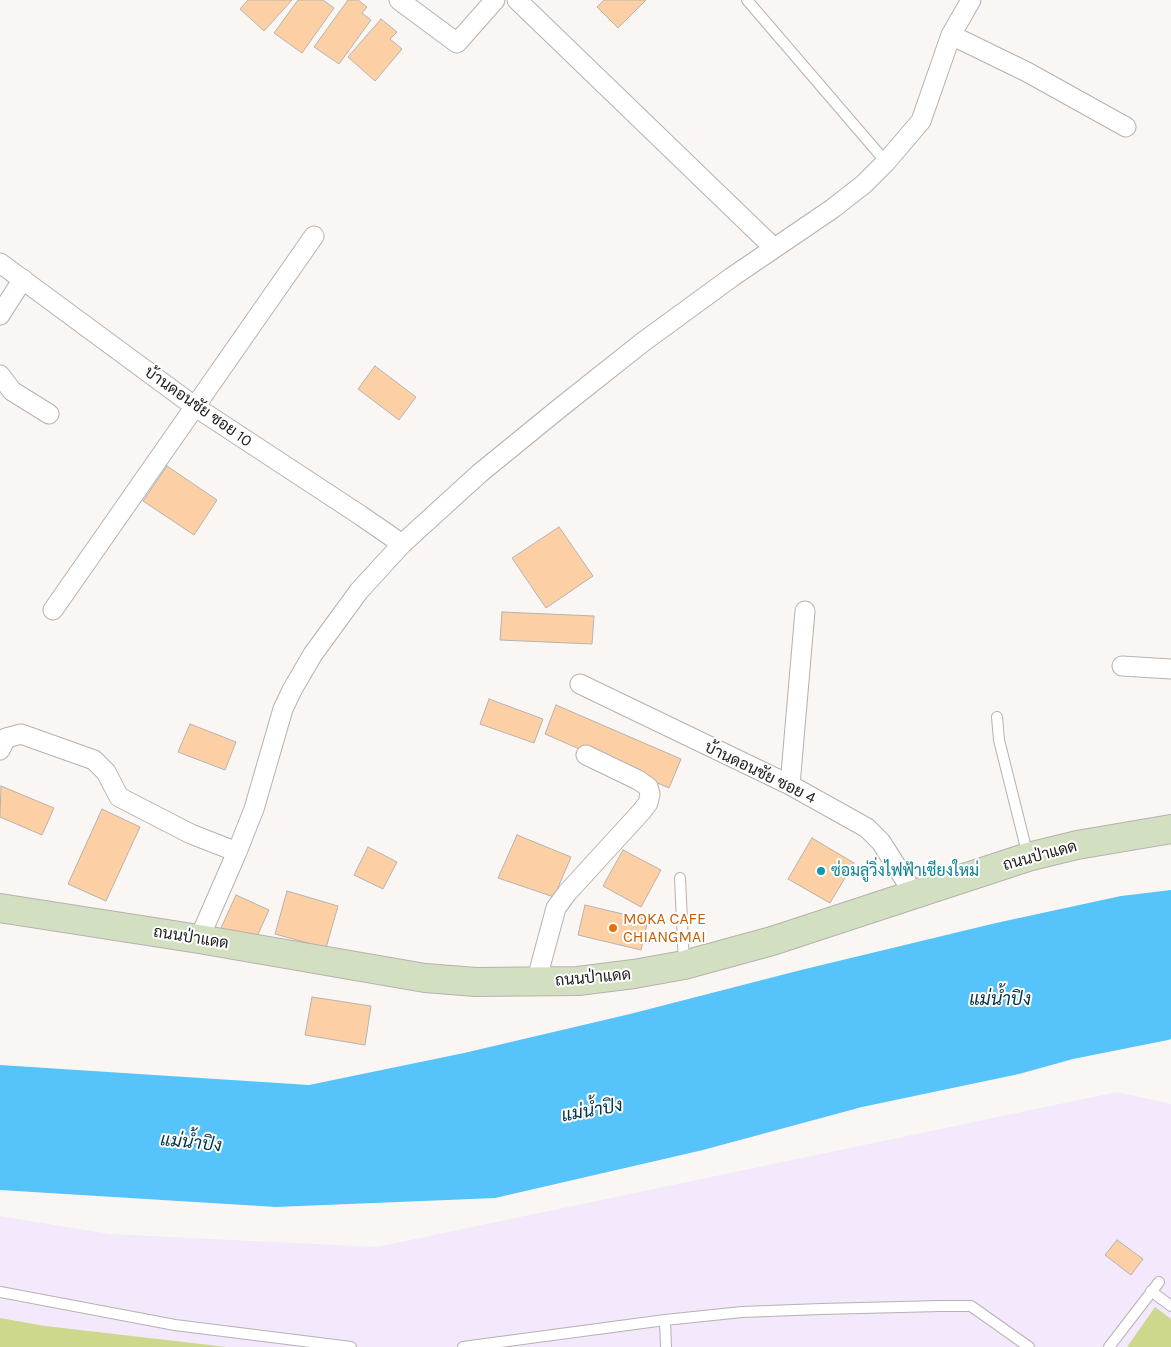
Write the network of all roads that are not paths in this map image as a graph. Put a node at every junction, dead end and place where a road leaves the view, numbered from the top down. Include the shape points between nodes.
1 (399, 0) edge
2 (495, 0) edge
3 (517, 0) edge
4 (747, 0) edge
5 (972, 0) edge
6 (950, 36) junction
7 (1126, 127) dead end
8 (886, 162) junction
9 (314, 236) dead end
10 (774, 248) junction
11 (0, 263) edge
12 (23, 279) junction
13 (0, 315) edge
14 (0, 375) edge
15 (194, 406) junction
16 (49, 414) dead end
17 (402, 544) junction
18 (53, 610) dead end
19 (805, 611) dead end
20 (1122, 666) dead end
21 (1171, 670) edge
22 (580, 684) dead end
23 (997, 717) dead end
24 (0, 750) edge
25 (586, 755) dead end
26 (790, 785) junction
27 (1171, 829) edge
28 (237, 852) junction
29 (1028, 857) junction
30 (680, 878) dead end
31 (914, 894) junction
32 (0, 908) edge
33 (199, 939) junction
34 (684, 965) junction
35 (536, 982) junction
36 (1159, 1282) dead end
37 (0, 1292) edge
38 (1152, 1292) junction
39 (1171, 1306) edge
40 (665, 1320) junction
41 (351, 1347) edge
42 (464, 1347) edge
43 (666, 1347) edge
44 (1029, 1347) edge
45 (1109, 1347) edge

1 - 2 street via 458,43
3 - 10 street
4 - 8 lane
5 - 6 street
6 - 7 street via 1027,72
6 - 8 street via 921,121
8 - 10 street via 832,209
9 - 15 street
10 - 17 street via 643,342 568,401 480,473
11 - 12 street, บ้านดอนชัย ซอย 10
12 - 13 street
12 - 15 street, บ้านดอนชัย ซอย 10
14 - 16 street via 12,390
15 - 17 street, บ้านดอนชัย ซอย 10
15 - 18 street
17 - 28 street via 359,591 313,654 292,690
19 - 26 street
20 - 21 street
22 - 26 street, บ้านดอนชัย ซอย 4
23 - 29 lane via 999,740
24 - 28 street via 6,738 21,734 94,760 106,772 119,797 191,834
25 - 35 street via 638,780 648,787 650,794 642,812 556,908
26 - 31 street, บ้านดอนชัย ซอย 4 via 874,834
27 - 29 street, ถนนป่าแดด
28 - 33 street
29 - 31 street, ถนนป่าแดด
30 - 34 lane
31 - 34 street, ถนนป่าแดด via 772,941
32 - 33 street, ถนนป่าแดด
33 - 35 street, ถนนป่าแดด via 425,978
34 - 35 street, ถนนป่าแดด via 578,981
36 - 38 lane
37 - 41 lane via 175,1325
38 - 39 lane
38 - 45 lane
40 - 42 lane
40 - 43 lane
40 - 44 lane via 742,1312 971,1306

